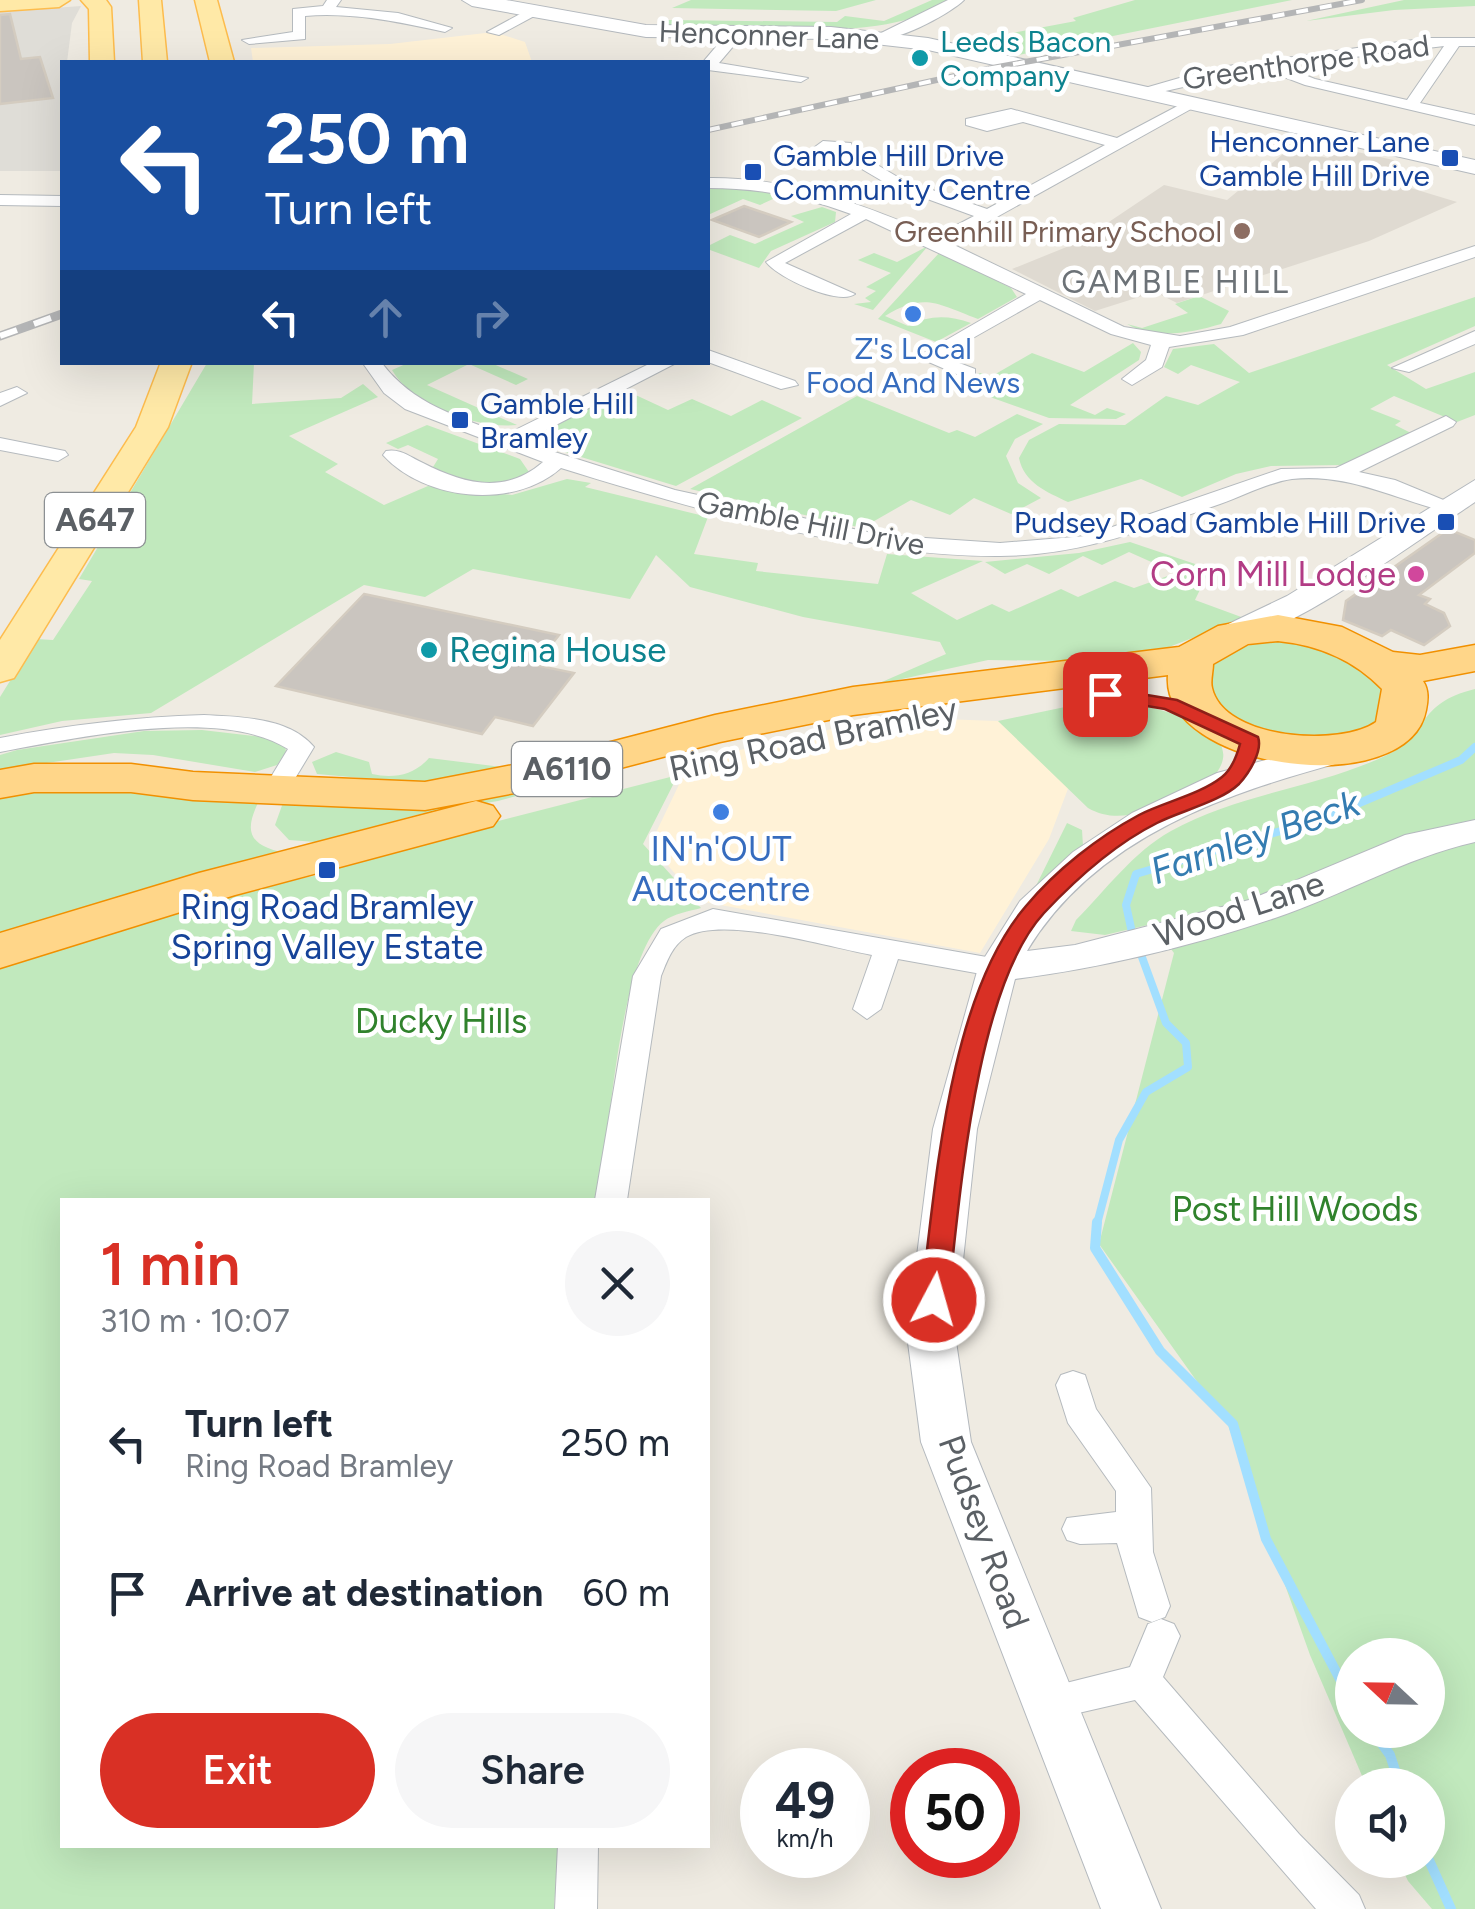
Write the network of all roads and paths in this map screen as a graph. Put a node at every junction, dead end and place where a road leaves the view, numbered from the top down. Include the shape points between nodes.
1 (59, 0) edge
2 (92, 0) edge
3 (150, 0) edge
4 (171, 0) edge
5 (206, 0) edge
6 (472, 0) edge
7 (958, 0) edge
8 (0, 4) edge
9 (330, 5) edge
10 (531, 12) junction
11 (445, 28) dead end
12 (494, 32) dead end
13 (732, 34) junction
14 (880, 37) junction
15 (249, 40) dead end
16 (1455, 41) junction
17 (1475, 42) edge
18 (102, 60) edge
19 (155, 60) edge
20 (175, 60) edge
21 (221, 60) edge
22 (710, 64) edge
23 (1265, 64) junction
24 (710, 66) edge
25 (801, 78) dead end
26 (1139, 92) junction
27 (1192, 104) junction
28 (1410, 106) junction
29 (1022, 118) dead end
30 (1475, 120) edge
31 (1119, 144) junction
32 (846, 153) dead end
33 (1475, 167) edge
34 (710, 183) edge
35 (0, 200) edge
36 (60, 201) edge
37 (863, 214) junction
38 (990, 216) junction
39 (938, 242) junction
40 (1475, 251) edge
41 (846, 294) dead end
42 (1040, 294) junction
43 (1475, 337) edge
44 (1161, 341) junction
45 (710, 357) edge
46 (151, 365) edge
47 (176, 365) edge
48 (374, 365) edge
49 (663, 365) edge
50 (1402, 368) dead end
51 (968, 373) dead end
52 (1132, 379) dead end
53 (788, 385) dead end
54 (1446, 422) dead end
55 (505, 442) junction
56 (0, 444) edge
57 (58, 455) dead end
58 (393, 456) dead end
59 (558, 460) junction
60 (1338, 474) junction
61 (1475, 490) edge
62 (1447, 506) junction
63 (1322, 588) junction
64 (0, 617) edge
65 (1234, 634) junction
66 (1336, 641) junction
67 (1191, 659) junction
68 (1388, 665) junction
69 (0, 670) edge
70 (1465, 672) edge
71 (1404, 715) junction
72 (0, 745) edge
73 (1235, 750) junction
74 (0, 784) edge
75 (276, 790) junction
76 (1475, 831) edge
77 (393, 835) junction
78 (1034, 910) junction
79 (1109, 947) junction
80 (0, 951) edge
81 (887, 951) junction
82 (998, 968) junction
83 (866, 1009) dead end
84 (611, 1198) edge
85 (1073, 1385) dead end
86 (1135, 1526) junction
87 (1080, 1530) dead end
88 (1142, 1682) junction
89 (1048, 1703) junction
90 (578, 1848) edge
91 (576, 1909) edge
92 (1131, 1909) edge
93 (1344, 1909) edge

1 - 8 main road
2 - 18 main road via 100,8
3 - 19 main road
4 - 20 main road
5 - 21 main road
6 - 10 street, Henconner Lane
7 - 14 street
9 - 11 street
9 - 15 street via 298,12 300,36
10 - 12 street
10 - 13 street, Henconner Lane via 646,31
13 - 14 street, Henconner Lane
13 - 22 street
14 - 26 street, Henconner Lane
16 - 17 street, Greenthorpe Road
16 - 23 street, Greenthorpe Road
16 - 28 street
23 - 26 street, Greenthorpe Road
23 - 28 street
24 - 25 street
26 - 27 street, Henconner Lane
27 - 31 street
27 - 33 street, Henconner Lane
28 - 30 street
29 - 31 street
31 - 38 street
32 - 38 street via 895,182
34 - 37 street via 757,181
35 - 36 street
37 - 39 street
37 - 41 street via 775,262 782,271
38 - 39 street
39 - 42 street
40 - 44 street via 1209,337
42 - 44 street via 1133,336
42 - 51 street via 926,357
43 - 50 street
44 - 52 street via 1156,363
45 - 53 street
46 - 64 main road, A647 via 96,473
47 - 69 main road, A647 via 152,427
48 - 55 street, Gamble Hill Drive via 412,406
49 - 55 street
54 - 60 street
55 - 59 street, Gamble Hill Drive
56 - 57 street
58 - 59 street via 432,479 508,488 525,486
59 - 60 street, Gamble Hill Drive via 790,524 881,541 1000,550 1120,534 1264,478
60 - 62 street, Gamble Hill Drive
61 - 62 street
62 - 63 street
63 - 65 street
63 - 66 street via 1315,616
65 - 66 highway, A6110 via 1272,628
65 - 67 highway, A6110
66 - 68 highway, A6110
67 - 73 highway via 1184,680 1190,697
67 - 75 highway, Ring Road Bramley / A6110 via 853,700 425,796
68 - 70 highway, A6110
68 - 71 highway via 1406,687
70 - 71 highway, A6110
71 - 73 highway, A6110 via 1389,735 1340,751
72 - 75 street via 173,722 255,728 291,735 302,747
73 - 77 highway, Ring Road Bramley / A6110 via 1170,704 1084,693 884,717
73 - 78 street, Pudsey Road via 1086,860
74 - 75 highway, Ring Road Bramley / A6110 via 131,778
75 - 77 highway, A6110 via 260,827 265,840 280,846
76 - 79 street, Wood Lane via 1418,843 1262,909
77 - 80 highway, Ring Road Bramley / A6110
78 - 79 street via 1062,945
78 - 82 street, Pudsey Road
79 - 82 street, Wood Lane
81 - 82 street
81 - 83 street
81 - 84 street via 714,918 679,927 661,940 647,976
82 - 89 street, Pudsey Road via 956,1128 931,1335 946,1442
85 - 86 street via 1080,1413 1133,1488
86 - 87 street
86 - 88 street via 1135,1552 1156,1621
88 - 89 street
88 - 93 street
89 - 92 street, Pudsey Road
90 - 91 street

